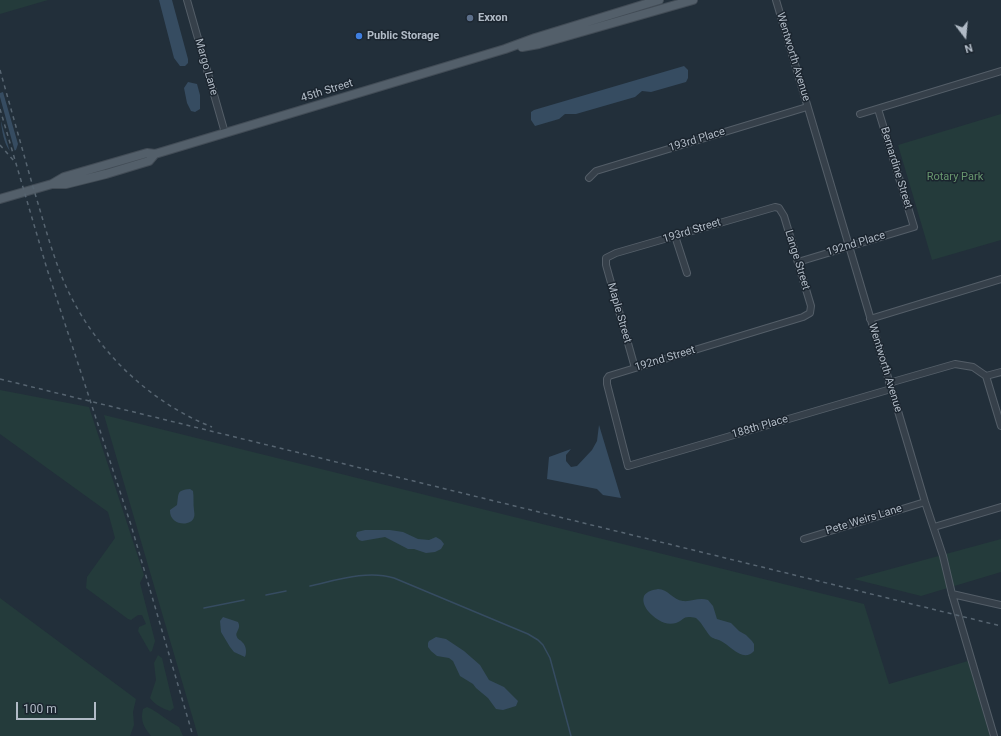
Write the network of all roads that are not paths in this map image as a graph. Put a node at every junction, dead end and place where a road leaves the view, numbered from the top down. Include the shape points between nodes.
1 (187, 0) edge
2 (659, 0) edge
3 (693, 0) edge
4 (776, 0) edge
5 (505, 50) junction
6 (1001, 71) edge
7 (807, 107) junction
8 (878, 109) junction
9 (860, 114) dead end
10 (225, 133) junction
11 (589, 178) dead end
12 (0, 199) edge
13 (779, 208) joint
14 (914, 227) joint
15 (675, 236) junction
16 (849, 246) junction
17 (606, 258) joint
18 (798, 262) junction
19 (687, 273) dead end
20 (1001, 279) edge
21 (810, 313) joint
22 (870, 319) junction
23 (635, 368) junction
24 (1001, 372) edge
25 (986, 376) junction
26 (890, 386) junction
27 (1001, 426) edge
28 (628, 466) joint
29 (925, 502) junction
30 (1001, 507) edge
31 (934, 527) junction
32 (804, 539) dead end
33 (952, 594) junction
34 (1001, 605) edge
35 (994, 736) edge

1 - 10 street, Margo Lane
2 - 5 main road
3 - 5 main road via 539,44
4 - 7 street, Wentworth Avenue
5 - 10 main road, 45th Street
6 - 8 street
7 - 11 street, 193rd Place via 596,171
7 - 16 street, Wentworth Avenue
8 - 9 street
8 - 14 street, Bernardine Street
10 - 12 main road, 45th Street via 155,154 147,153 133,157
13 - 15 street, 193rd Street via 769,208
13 - 18 street, Lange Street via 784,216
14 - 16 street, 192nd Place
15 - 17 street, 193rd Street
15 - 19 street
16 - 18 street, 192nd Place
16 - 22 street, Wentworth Avenue
17 - 23 street, Maple Street
18 - 21 street, Lange Street via 811,306
20 - 22 street
21 - 23 street, 192nd Street via 804,317
22 - 26 street, Wentworth Avenue
23 - 28 street, 192nd Street via 607,379
24 - 25 street
25 - 26 street, 188th Place via 973,367 954,364
25 - 27 street
26 - 28 street, 188th Place
26 - 29 street, Wentworth Avenue
29 - 31 street, Wentworth Avenue
29 - 32 street, Pete Weirs Lane
30 - 31 street
31 - 33 street, Wentworth Avenue
33 - 34 street
33 - 35 street, Wentworth Avenue

